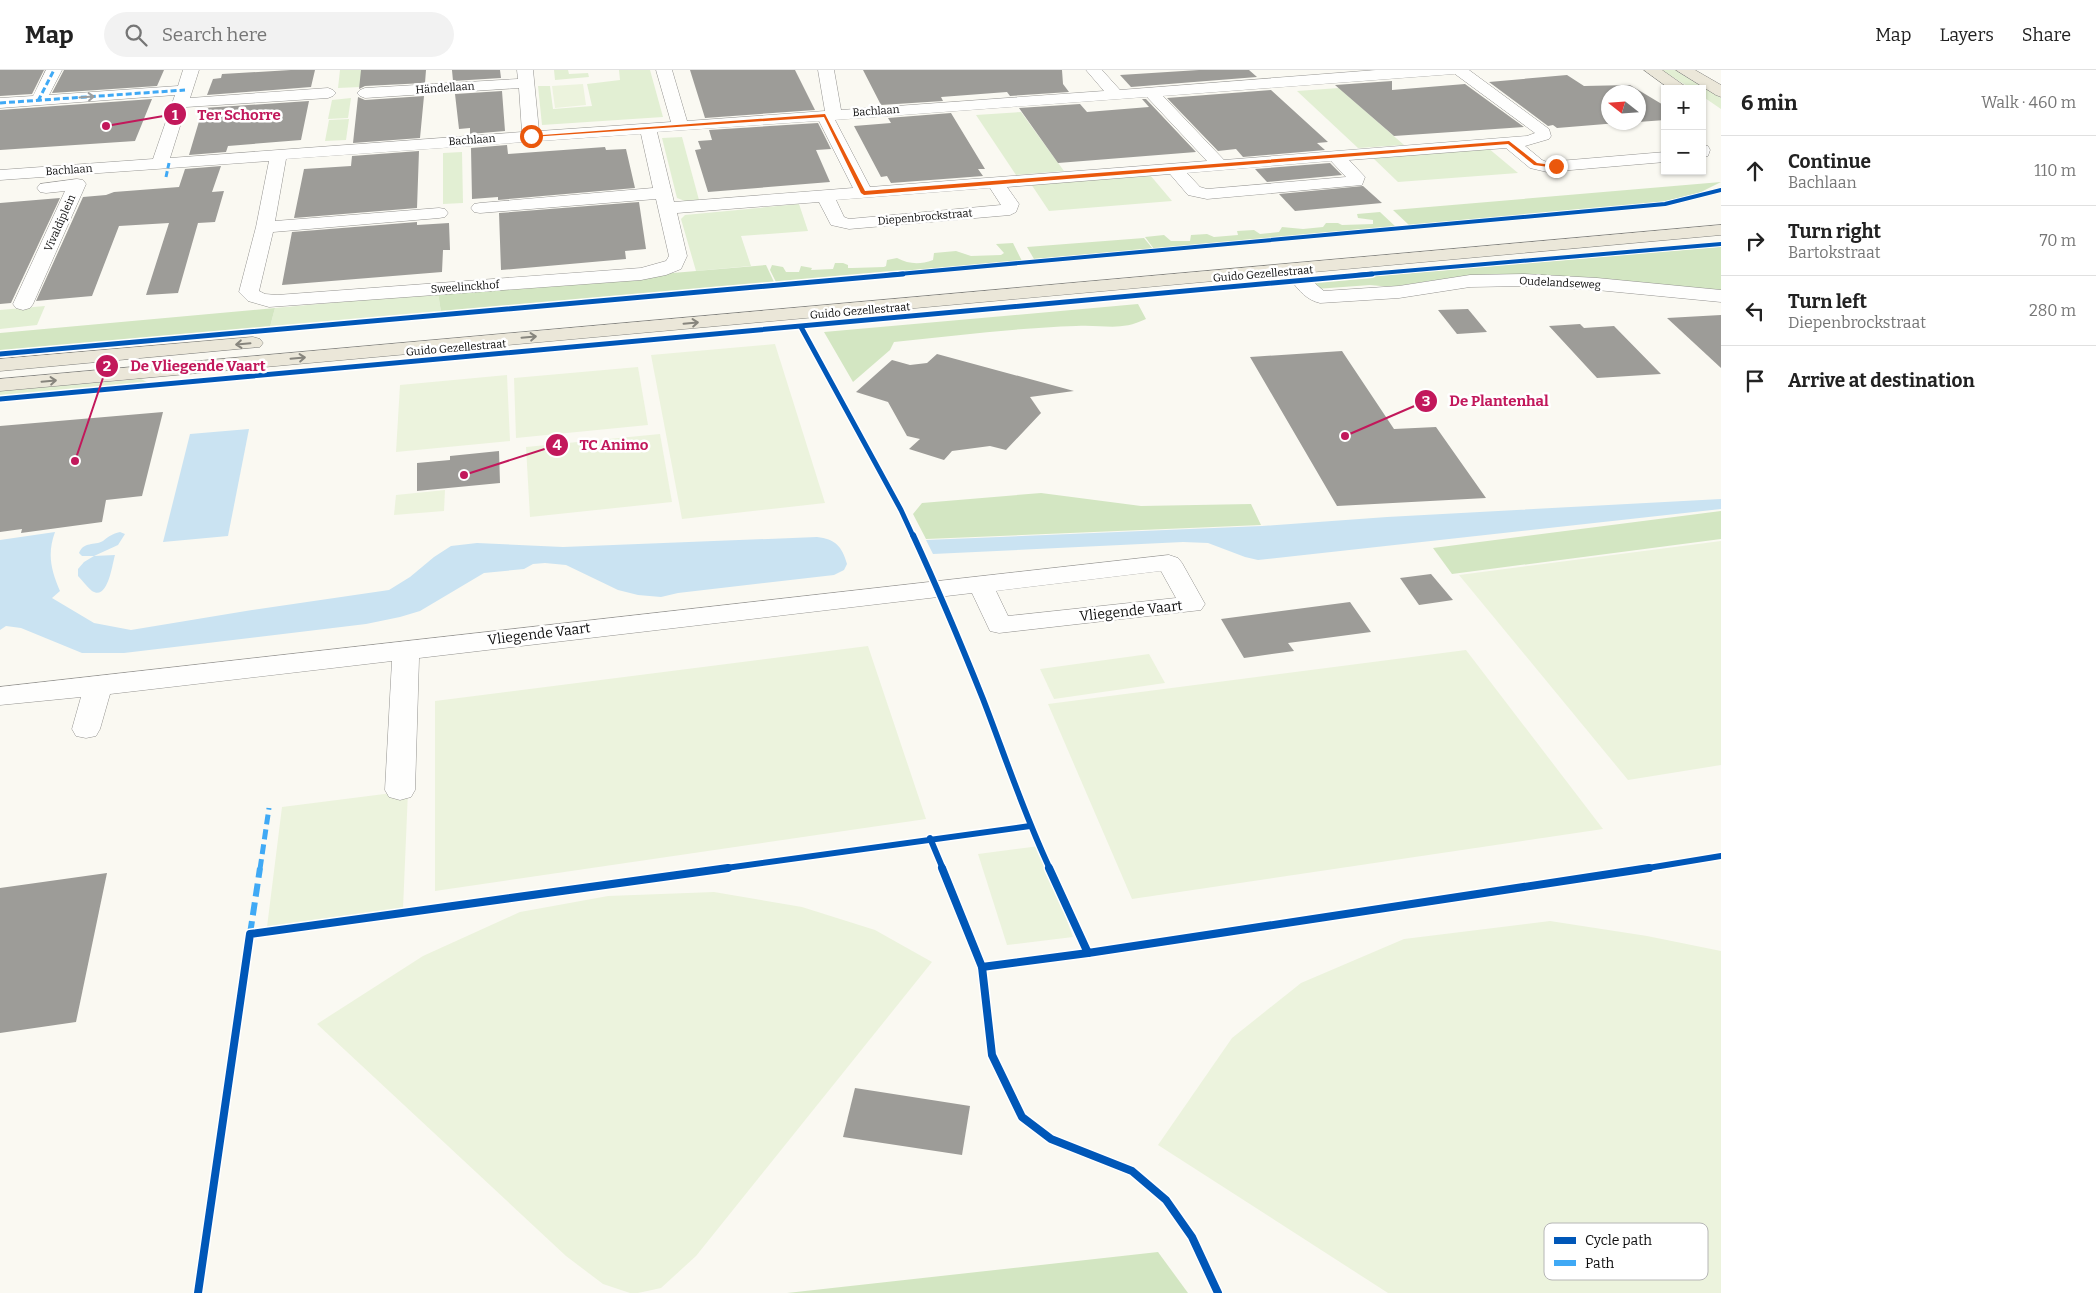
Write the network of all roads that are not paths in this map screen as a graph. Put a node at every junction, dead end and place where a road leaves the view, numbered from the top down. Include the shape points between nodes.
1 (54, 70) edge
2 (191, 70) edge
3 (664, 70) edge
4 (826, 70) edge
5 (1094, 70) edge
6 (1454, 70) edge
7 (1460, 70) edge
8 (1652, 70) edge
9 (1684, 70) edge
10 (1394, 71) edge
11 (525, 76) edge
12 (1675, 85) edge
13 (1151, 92) junction
14 (1721, 92) edge
15 (328, 93) dead end
16 (364, 93) dead end
17 (1116, 94) junction
18 (183, 97) junction
19 (38, 101) junction
20 (0, 103) edge
21 (830, 115) junction
22 (680, 125) junction
23 (648, 128) junction
24 (531, 136) junction
25 (1509, 142) junction
26 (1661, 143) edge
27 (1334, 155) junction
28 (1525, 155) junction
29 (1661, 157) edge
30 (277, 162) junction
31 (160, 163) junction
32 (1219, 164) junction
33 (1174, 168) junction
34 (0, 175) edge
35 (995, 182) junction
36 (77, 184) junction
37 (0, 192) edge
38 (864, 193) junction
39 (825, 196) junction
40 (665, 200) junction
41 (480, 208) dead end
42 (438, 213) dead end
43 (1721, 214) edge
44 (265, 227) junction
45 (1721, 230) edge
46 (1301, 280) dead end
47 (1721, 296) edge
48 (23, 304) dead end
49 (0, 365) edge
50 (0, 385) edge
51 (980, 583) junction
52 (406, 649) junction
53 (0, 679) edge
54 (98, 686) junction
55 (0, 696) edge
56 (86, 729) dead end
57 (400, 790) dead end

1 - 19 street
2 - 18 street
3 - 22 street
4 - 21 street
5 - 17 street
6 - 10 street, Bachlaan
7 - 25 street via 1543,132 1543,136 1538,138
8 - 12 main road
9 - 14 main road
10 - 13 street, Bachlaan
11 - 16 street, Händellaan
11 - 24 street, Händellaan
13 - 17 street, Bachlaan
13 - 32 street
15 - 18 street
17 - 21 street, Bachlaan
19 -> 18 street
18 - 31 street
19 - 20 street
21 - 22 street, Bachlaan
21 - 38 street
22 - 23 street, Bachlaan
23 - 24 street, Bachlaan
23 - 40 street, Sweelinckhof
24 - 30 street, Bachlaan
25 - 27 street
25 - 28 street
26 - 28 street
27 - 32 street
27 - 33 street via 1356,177 1356,181 1207,194 1194,191
28 - 29 street via 1536,164 1547,167
30 - 31 street, Bachlaan
30 - 36 street, Bachlaan
30 - 44 street, Sweelinckhof
31 - 34 street, Bachlaan
32 - 33 street
33 - 35 street
35 - 38 street
35 - 39 street, Diepenbrockstraat via 1010,204 1010,208 1004,211 850,224 837,221
36 - 37 street, Vivaldiplein
36 - 48 street, Vivaldiplein
38 - 39 street
39 - 40 street
40 - 41 street
40 - 44 street, Sweelinckhof via 678,256 674,265 659,271 277,301 252,297 249,292
42 - 44 street
43 -> 49 main road, Guido Gezellestraat
50 -> 45 main road, Guido Gezellestraat
46 - 47 street, Oudelandseweg via 1320,296 1399,292 1470,281 1524,280
51 - 51 street, Vliegende Vaart via 999,625 1192,604 1169,563
51 - 52 street, Vliegende Vaart
52 - 54 street, Vliegende Vaart
52 - 57 street
53 - 54 street, Vliegende Vaart via 55,679
54 - 55 street, Vliegende Vaart
54 - 56 street

